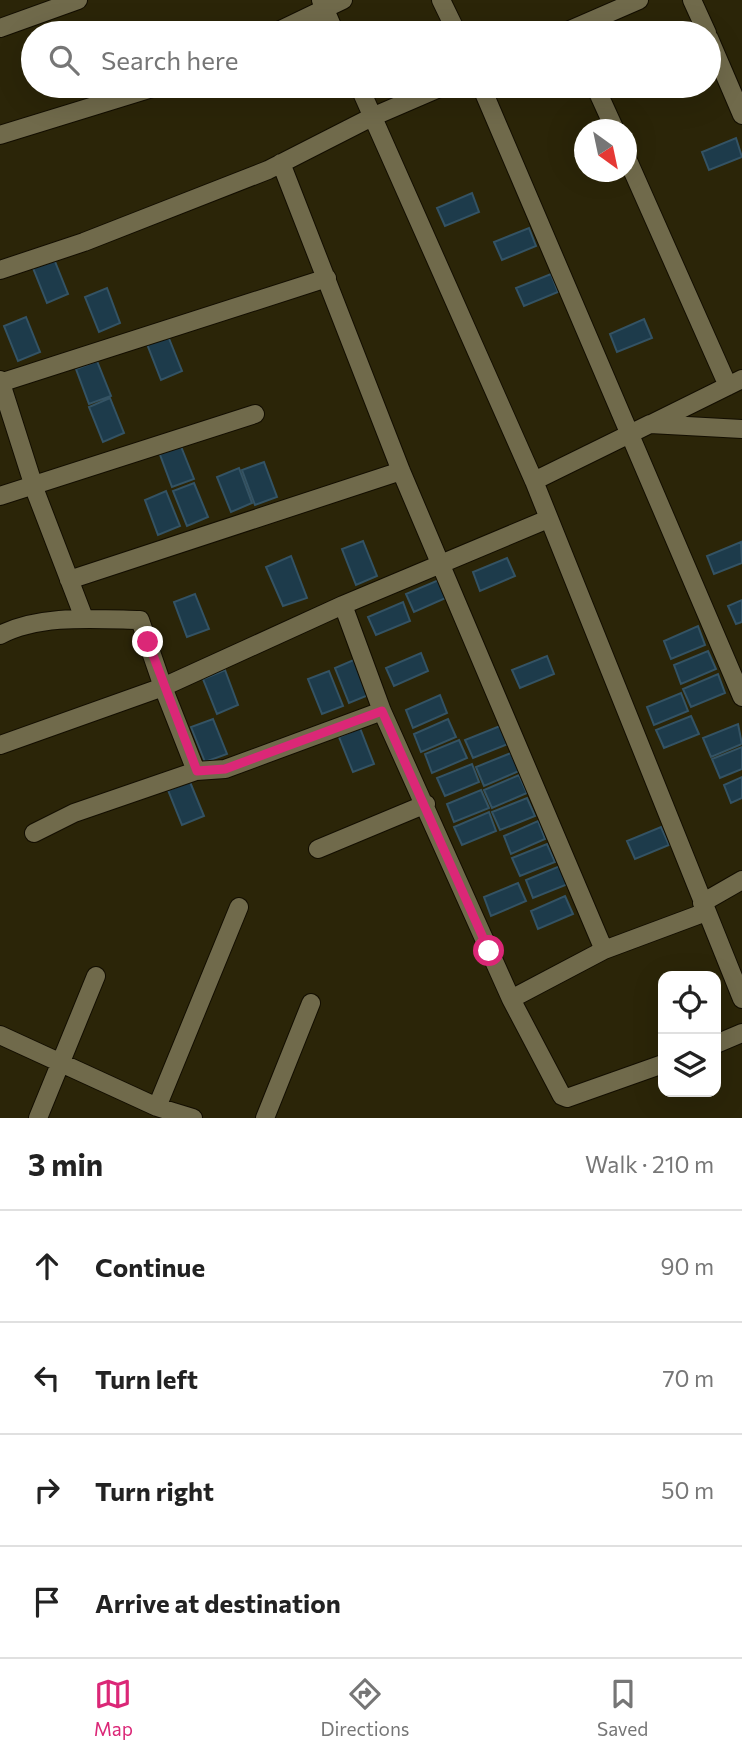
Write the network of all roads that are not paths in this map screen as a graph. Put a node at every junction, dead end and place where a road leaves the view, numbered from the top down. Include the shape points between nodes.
1 (343, 0) edge
2 (441, 0) edge
3 (639, 0) edge
4 (692, 0) edge
5 (74, 1) edge
6 (323, 4) edge
7 (294, 21) edge
8 (330, 21) edge
9 (451, 21) edge
10 (592, 21) edge
11 (701, 21) edge
12 (0, 28) edge
13 (721, 66) edge
14 (120, 98) edge
15 (364, 98) edge
16 (417, 98) edge
17 (486, 98) edge
18 (600, 98) edge
19 (742, 115) edge
20 (373, 117) junction
21 (609, 119) edge
22 (0, 135) edge
23 (281, 163) junction
24 (637, 179) edge
25 (0, 270) edge
26 (327, 278) junction
27 (0, 382) edge
28 (735, 383) edge
29 (255, 414) dead end
30 (650, 424) junction
31 (742, 429) edge
32 (629, 434) junction
33 (401, 471) junction
34 (534, 481) junction
35 (33, 484) junction
36 (0, 496) edge
37 (548, 519) junction
38 (440, 564) junction
39 (69, 580) junction
40 (343, 605) junction
41 (84, 618) junction
42 (0, 635) edge
43 (163, 687) junction
44 (742, 697) edge
45 (382, 711) junction
46 (0, 745) edge
47 (197, 771) junction
48 (426, 804) junction
49 (34, 834) dead end
50 (318, 849) dead end
51 (742, 880) edge
52 (239, 907) dead end
53 (704, 908) junction
54 (604, 950) junction
55 (96, 976) dead end
56 (511, 999) junction
57 (742, 999) edge
58 (311, 1003) dead end
59 (742, 1033) edge
60 (0, 1035) edge
61 (721, 1042) edge
62 (60, 1063) junction
63 (658, 1066) edge
64 (156, 1107) junction
65 (38, 1118) edge
66 (193, 1118) edge
67 (265, 1118) edge

1 - 6 street
2 - 9 street
3 - 10 street
4 - 11 street
5 - 12 street
6 - 7 street
6 - 8 street
13 - 19 street
14 - 22 street
15 - 20 street
16 - 20 street
17 - 32 street
18 - 21 street
20 - 23 street
20 - 34 street
23 - 25 street via 84,242
23 - 26 street
24 - 28 street
26 - 27 street
26 - 33 street
27 - 35 street
28 - 30 street
29 - 35 street
30 - 31 street
30 - 32 street
32 - 34 street
32 - 44 street
33 - 38 street
33 - 39 street
34 - 37 street
35 - 36 street
35 - 39 street
37 - 38 street
37 - 53 street via 662,793
38 - 40 street
38 - 54 street
39 - 41 street
40 - 43 street
40 - 45 street
41 - 42 street via 14,628
41 - 43 street via 140,620
43 - 46 street
43 - 47 street
45 - 47 street via 225,769
45 - 48 street
47 - 49 street via 74,813
48 - 50 street
48 - 56 street
51 - 53 street
52 - 64 street
53 - 54 street
53 - 57 street
54 - 56 street
55 - 62 street
56 - 63 street via 562,1096
58 - 67 street
59 - 61 street
60 - 62 street
62 - 64 street
62 - 65 street
64 - 66 street

